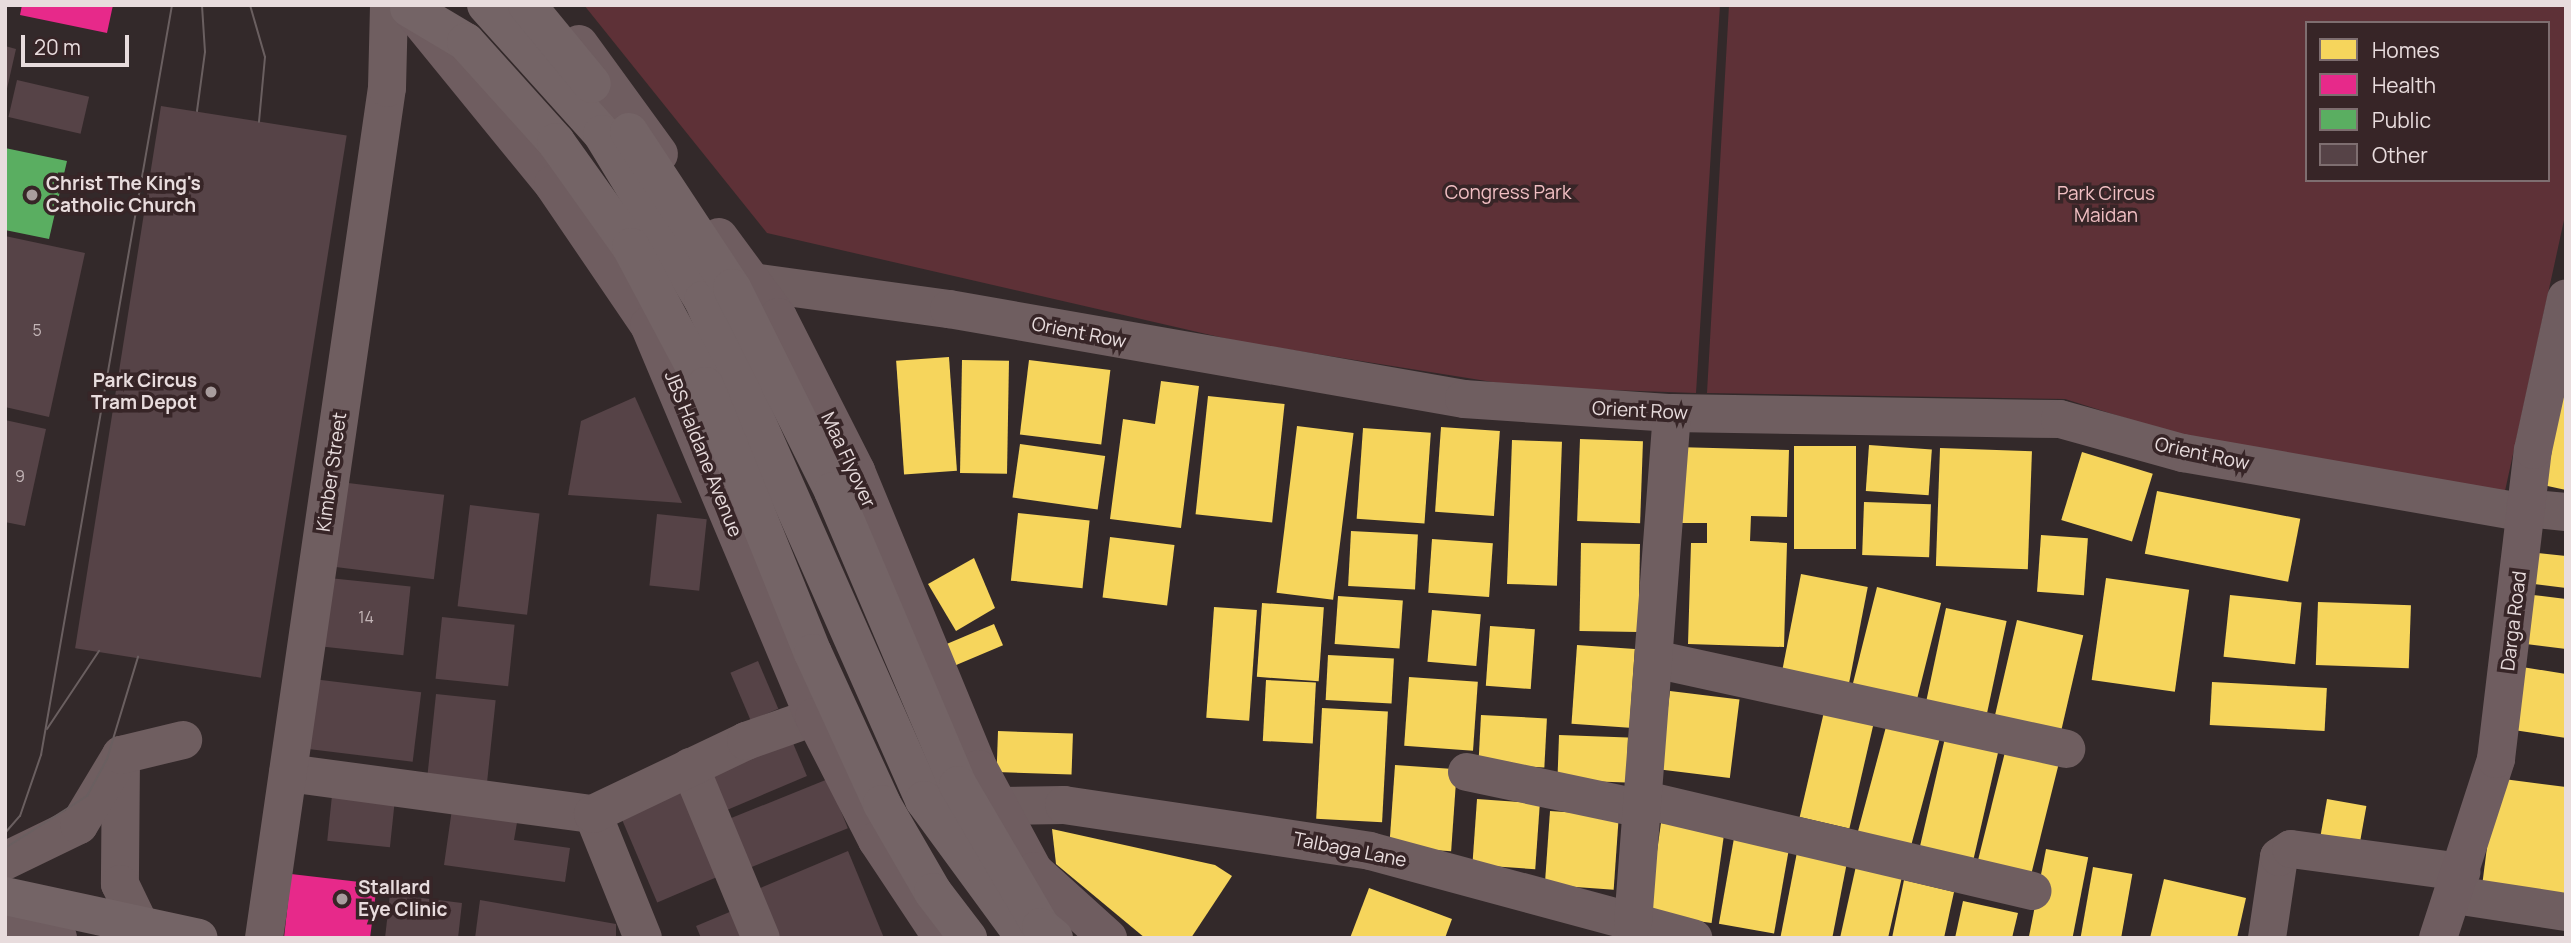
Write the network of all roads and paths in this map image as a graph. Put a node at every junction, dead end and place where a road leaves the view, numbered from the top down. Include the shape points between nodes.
1 (486, 5) edge
2 (527, 5) edge
3 (541, 5) edge
4 (401, 6) edge
5 (751, 282) junction
6 (2566, 299) edge
7 (1671, 413) junction
8 (2527, 510) junction
9 (2566, 512) edge
10 (1654, 659) junction
11 (814, 717) junction
12 (183, 740) dead end
13 (2067, 749) dead end
14 (121, 755) junction
15 (690, 767) junction
16 (1467, 772) dead end
17 (289, 773) junction
18 (1644, 804) junction
19 (999, 806) junction
20 (593, 814) junction
21 (5, 862) edge
22 (2458, 884) junction
23 (2032, 891) dead end
24 (5, 896) edge
25 (2566, 912) edge
26 (1633, 923) junction
27 (5, 928) edge
28 (58, 938) edge
29 (146, 938) edge
30 (199, 938) edge
31 (264, 938) edge
32 (643, 938) edge
33 (761, 938) edge
34 (942, 938) edge
35 (968, 938) edge
36 (1025, 938) edge
37 (1055, 938) edge
38 (1108, 938) edge
39 (1693, 938) edge
40 (2267, 938) edge
41 (2438, 938) edge

1 - 36 highway via 593,124 637,187 722,335 924,800 947,840
2 - 37 highway via 666,181 732,288 833,491 958,785 1041,927
3 - 5 main road, Maa Flyover via 565,25
4 - 11 main road, JBS Haldane Avenue via 553,184 649,325
4 - 17 street, Kimber Street
4 - 35 highway via 466,42 601,199 668,312 705,386 813,653 882,804 933,892
5 - 7 street, Orient Row via 935,307 1464,399
5 - 19 main road, Maa Flyover via 778,317 856,471
6 - 8 main road, Darga Road
7 - 8 street, Orient Row via 2060,419 2183,453
7 - 10 street
8 - 9 street, Orient Row
8 - 22 main road, Darga Road via 2496,759
10 - 13 street
10 - 18 street
11 - 15 street
11 - 34 main road, JBS Haldane Avenue via 877,840
12 - 14 street
14 - 21 street via 79,825
14 - 29 street via 120,884
15 - 20 street
15 - 33 street
16 - 18 street
17 - 20 street
17 - 31 street, Kimber Street
18 - 23 street
18 - 26 street
19 - 26 street, Talbaga Lane via 1065,805 1370,851
19 - 38 main road, Maa Flyover via 1034,871
20 - 32 street
22 - 25 street
22 - 40 street via 2291,849 2278,857
22 - 41 main road, Darga Road
24 - 30 highway, bridge
26 - 39 street, Talbaga Lane
27 - 28 main road

